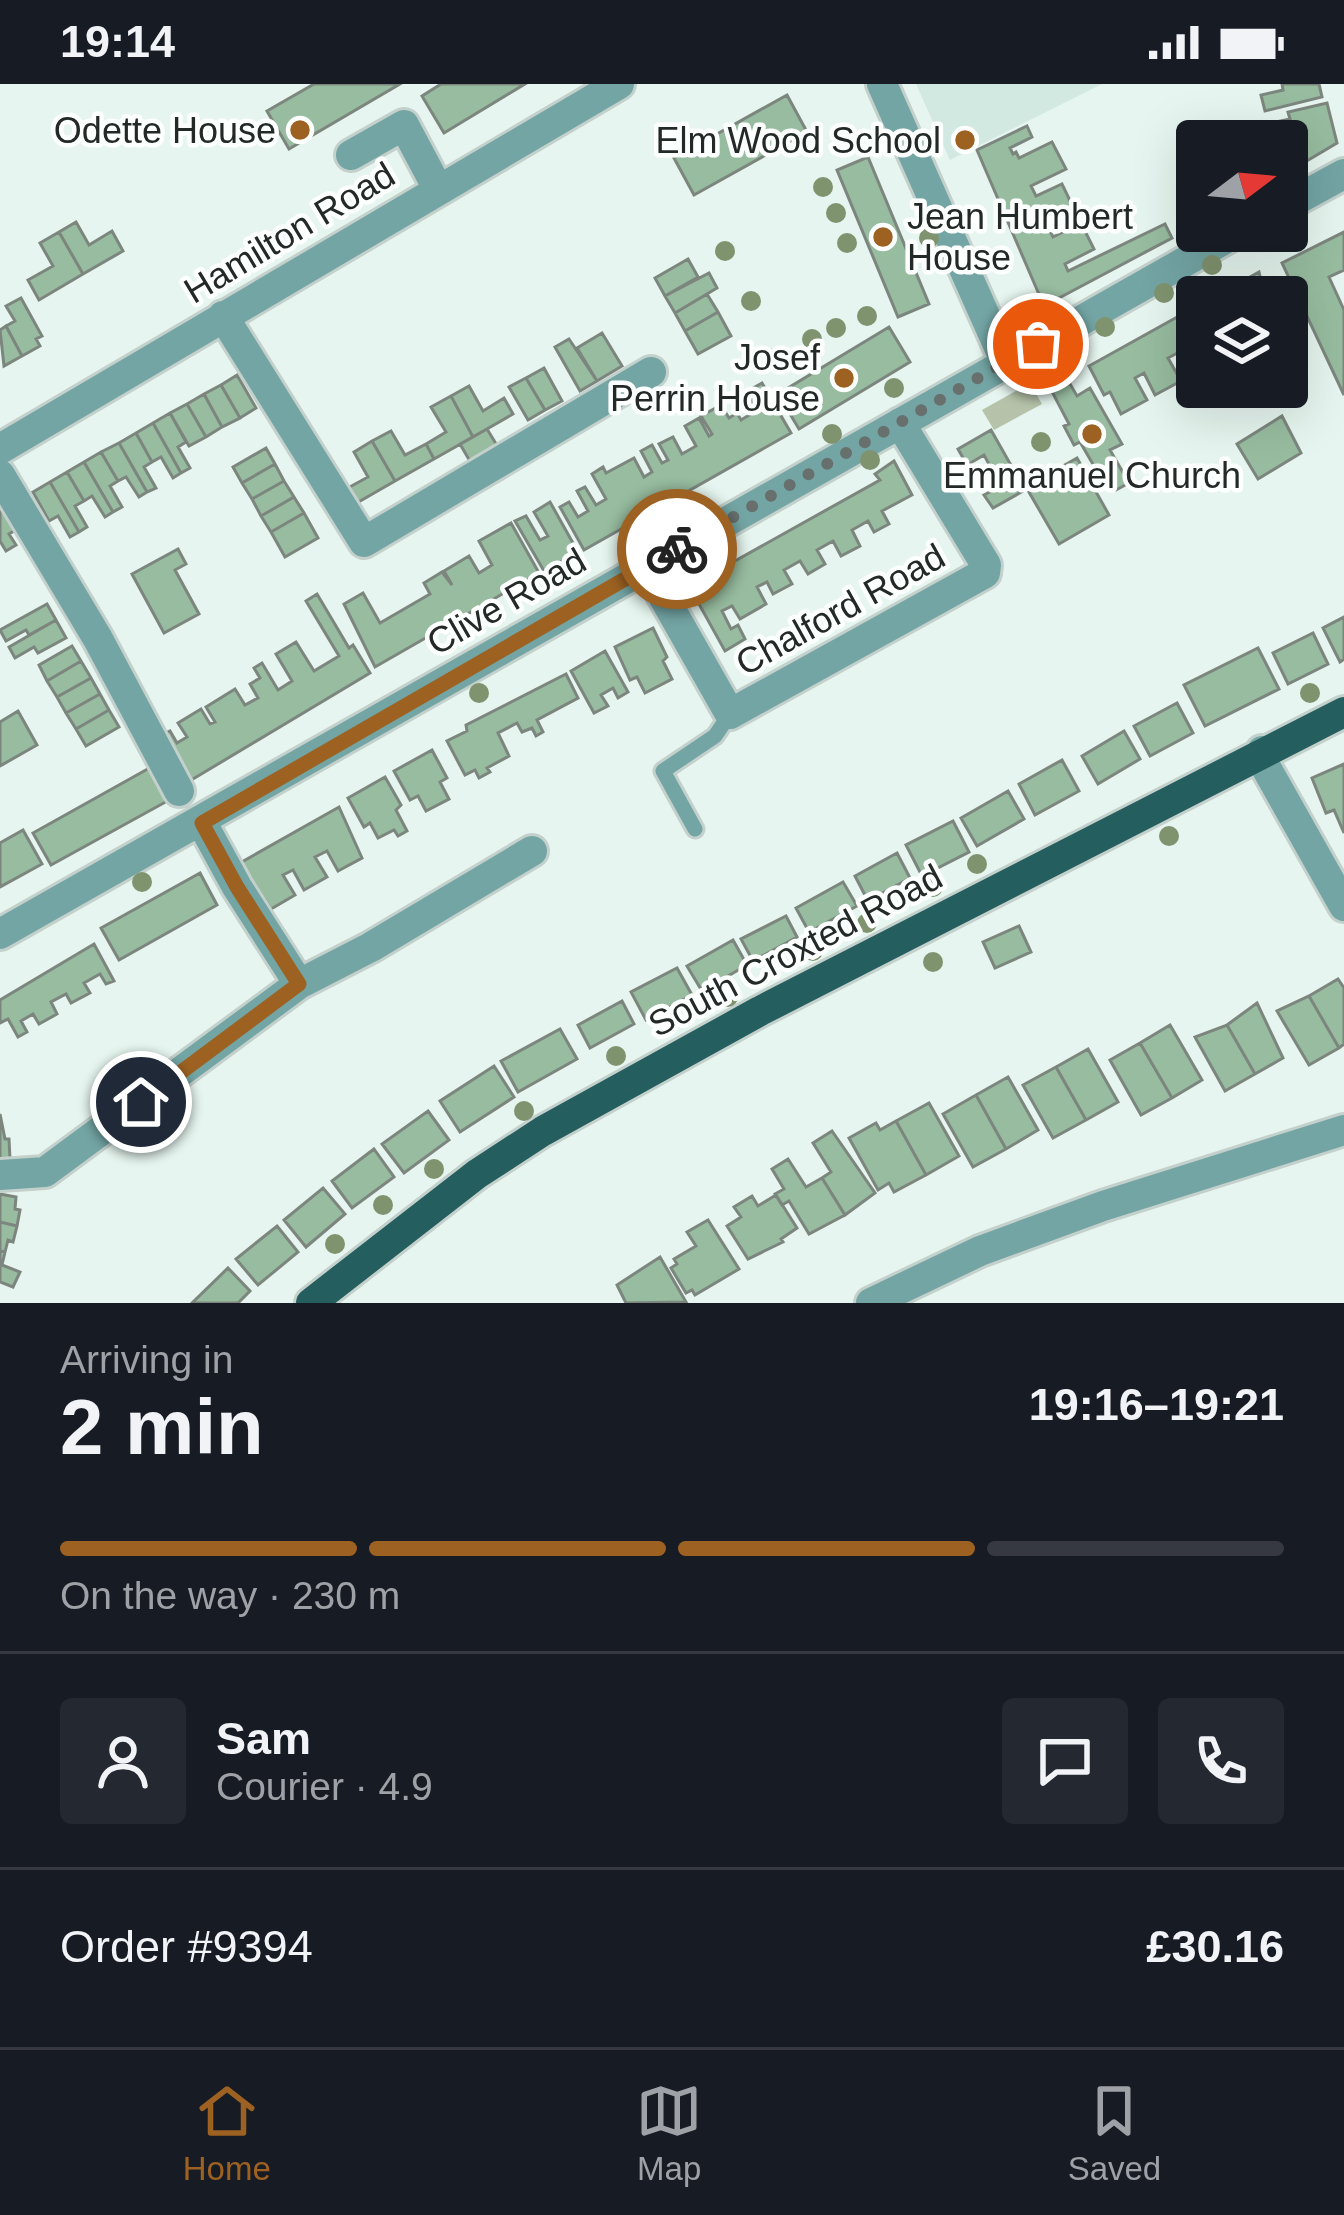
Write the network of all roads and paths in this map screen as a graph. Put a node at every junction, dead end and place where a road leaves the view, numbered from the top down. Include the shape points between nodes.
1 (619, 84) edge
2 (882, 84) edge
3 (351, 155) dead end
4 (1344, 174) edge
5 (439, 189) junction
6 (1308, 194) edge
7 (1203, 252) edge
8 (224, 316) junction
9 (1006, 363) junction
10 (651, 372) dead end
11 (900, 423) junction
12 (0, 449) edge
13 (0, 475) edge
14 (646, 566) junction
15 (1344, 712) edge
16 (730, 714) junction
17 (1262, 751) junction
18 (178, 791) joint
19 (202, 823) junction
20 (695, 829) dead end
21 (532, 851) dead end
22 (1344, 906) edge
23 (0, 934) edge
24 (299, 984) junction
25 (1344, 1130) edge
26 (0, 1175) edge
27 (311, 1303) edge
28 (871, 1303) edge

1 - 5 street, Hamilton Road
2 - 9 street
3 - 5 street via 404,125
4 - 6 street
5 - 8 street, Hamilton Road
7 - 9 street, Clive Road
8 - 10 street via 364,542
8 - 12 street, Hamilton Road
9 - 11 street, Clive Road
11 - 14 street, Clive Road
11 - 16 street, Chalford Road via 985,573
13 - 18 street
14 - 16 street, Chalford Road
14 - 19 street, Clive Road
15 - 17 main road, South Croxted Road
16 - 20 lane via 715,736 663,771
17 - 22 street
17 - 27 main road, South Croxted Road via 543,1131
18 - 19 lane
19 - 23 street, Clive Road
19 - 24 street
21 - 24 street
24 - 26 street via 45,1172
25 - 28 street via 1081,1214

